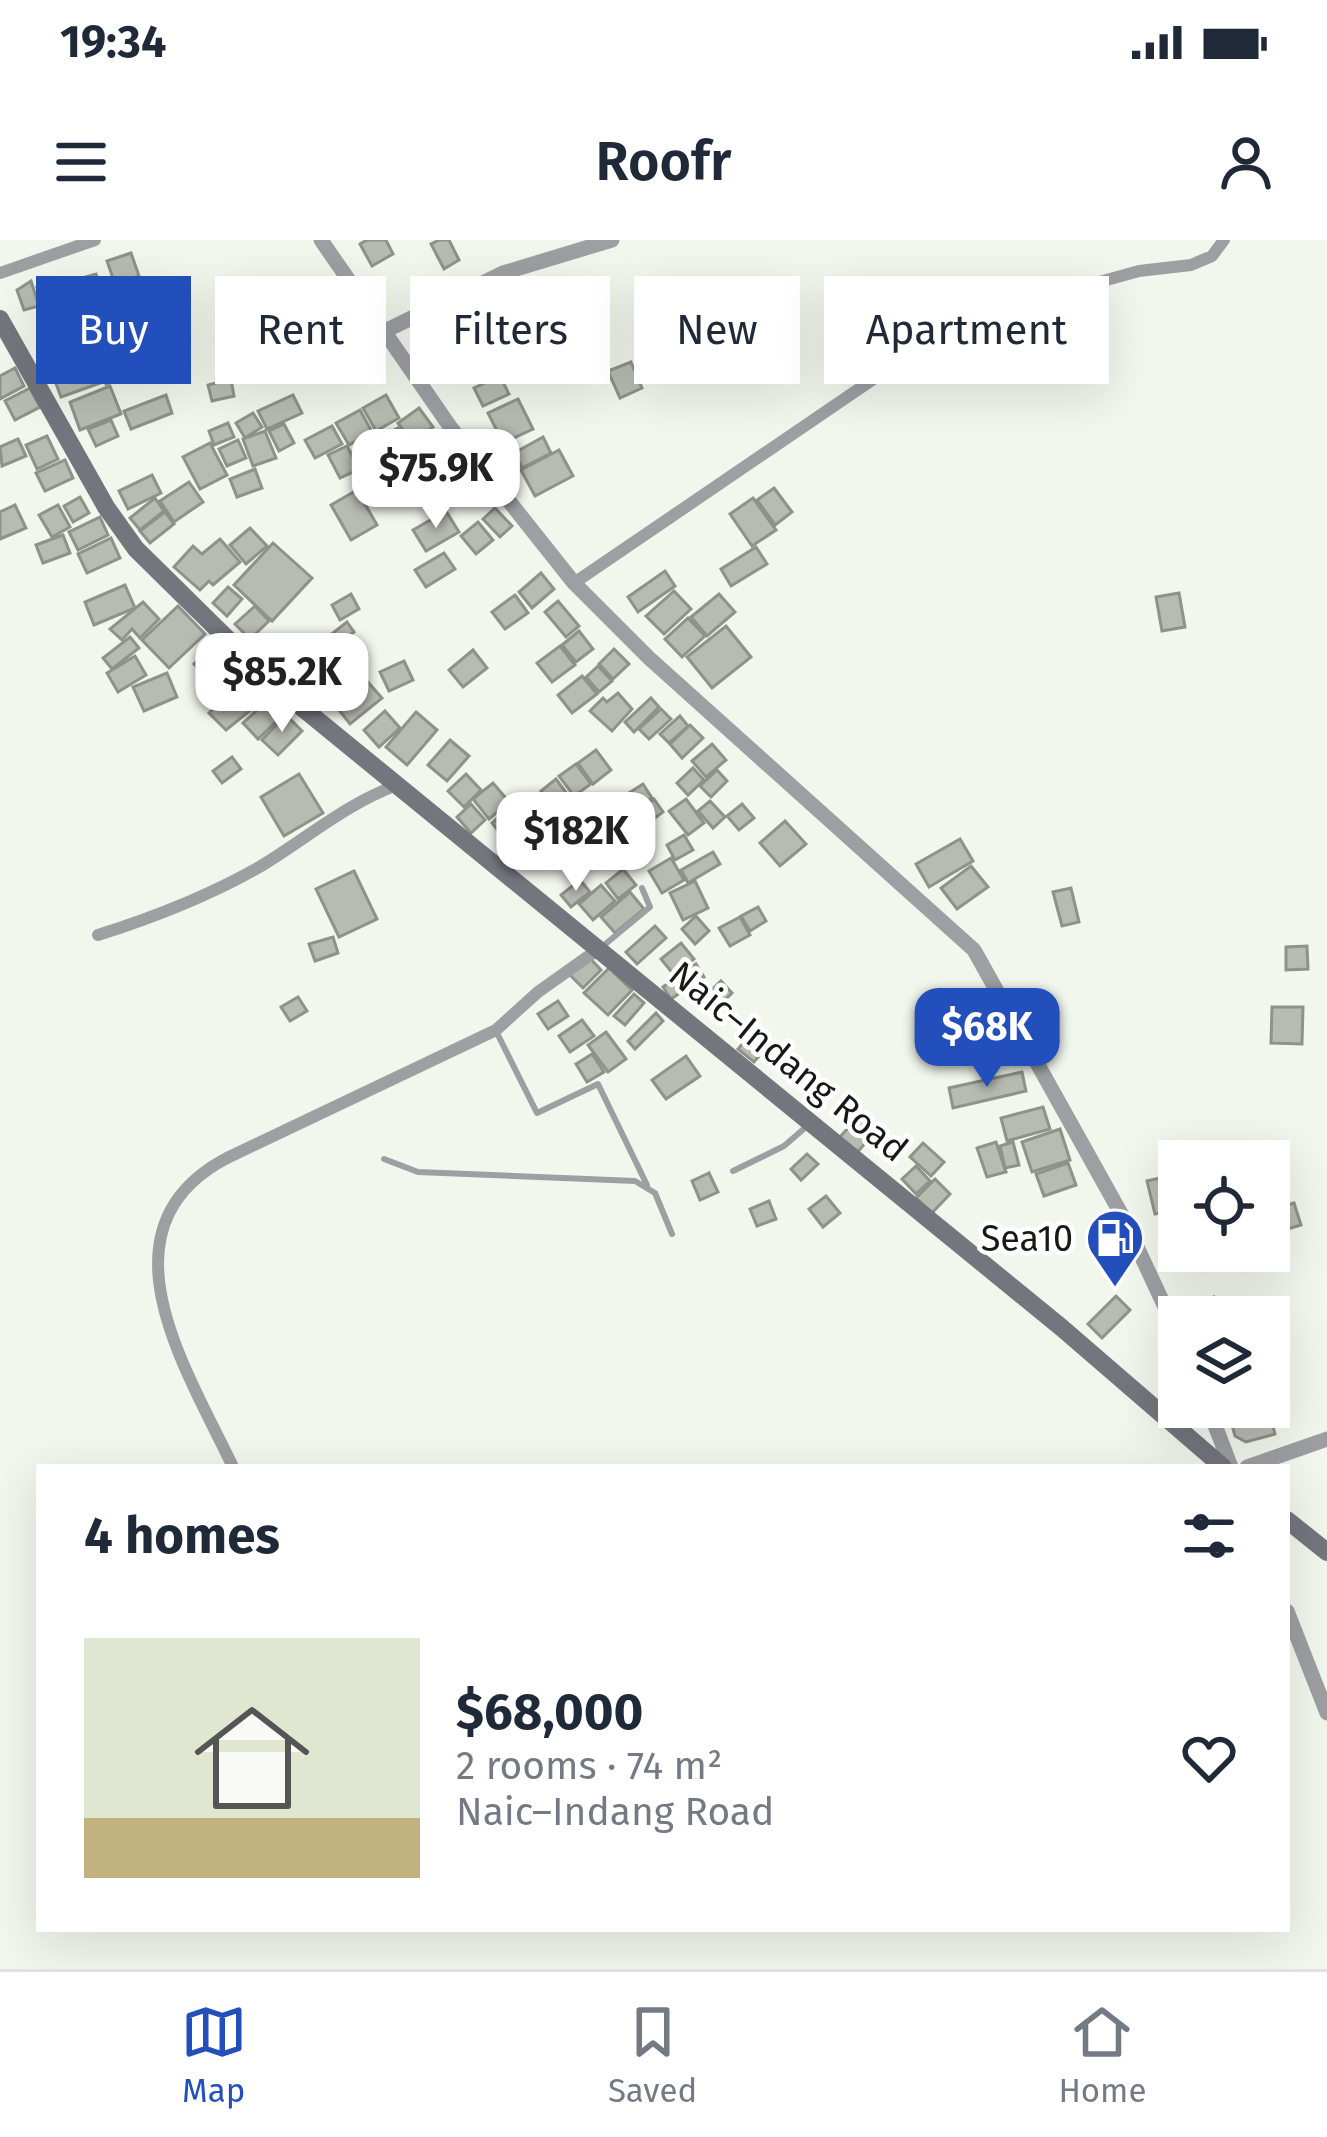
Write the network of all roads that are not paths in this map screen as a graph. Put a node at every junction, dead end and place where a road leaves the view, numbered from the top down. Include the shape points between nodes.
1 (95, 240) edge
2 (321, 240) edge
3 (611, 240) edge
4 (1223, 240) edge
5 (0, 273) edge
6 (0, 320) edge
7 (387, 330) junction
8 (574, 583) junction
9 (397, 785) junction
10 (642, 888) dead end
11 (98, 934) dead end
12 (600, 949) junction
13 (496, 1030) junction
14 (811, 1122) junction
15 (384, 1159) dead end
16 (733, 1171) dead end
17 (647, 1185) junction
18 (672, 1234) dead end
19 (1160, 1296) edge
20 (1215, 1428) edge
21 (1327, 1439) edge
22 (231, 1464) edge
23 (1223, 1464) edge
24 (1226, 1464) edge
25 (1256, 1464) edge
26 (1290, 1522) edge
27 (1327, 1552) edge
28 (1290, 1619) edge
29 (1327, 1713) edge

1 - 5 street
2 - 7 street
3 - 7 street via 503,273
4 - 8 street via 1191,265 890,322 872,380
6 - 9 main road, Naic–Indang Road via 136,549 272,683
7 - 8 street via 451,428
8 - 19 street via 974,950
9 - 11 street via 185,904
9 - 12 main road, Naic–Indang Road
10 - 12 lane via 650,907
12 - 13 street
12 - 14 main road, Naic–Indang Road
13 - 17 lane via 537,1113 598,1084
13 - 22 street via 214,1165 167,1209 157,1246 161,1292
14 - 16 lane
14 - 23 main road, Naic–Indang Road
15 - 17 lane via 418,1172
17 - 18 lane
20 - 24 street
21 - 25 street
26 - 27 main road
28 - 29 street

